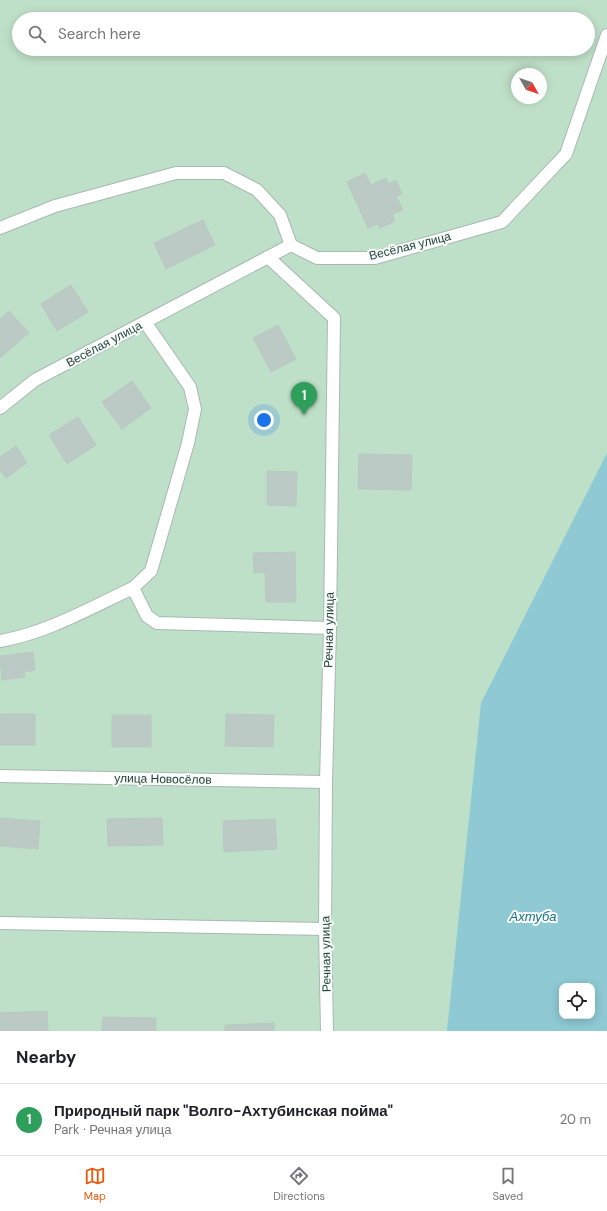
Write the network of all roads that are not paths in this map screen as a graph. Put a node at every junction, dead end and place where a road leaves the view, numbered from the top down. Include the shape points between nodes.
1 (607, 36) edge
2 (0, 228) edge
3 (291, 245) junction
4 (268, 257) junction
5 (145, 322) junction
6 (0, 408) edge
7 (133, 588) junction
8 (330, 628) junction
9 (0, 641) edge
10 (0, 776) edge
11 (326, 782) junction
12 (0, 923) edge
13 (325, 929) junction
14 (327, 1031) edge

1 - 3 street, Весёлая улица via 566,154 502,222 375,258 317,258
2 - 3 street via 55,206 176,173 224,173 257,190 280,215
3 - 4 street, Весёлая улица
4 - 5 street, Весёлая улица
4 - 8 street, Речная улица via 334,318
5 - 6 street, Весёлая улица via 35,380
5 - 7 street via 190,387 195,409 188,443 151,571
7 - 8 street via 147,616 157,623
7 - 9 street via 49,627
8 - 11 street, Речная улица
10 - 11 street, улица Новосёлов
11 - 13 street, Речная улица
12 - 13 street
13 - 14 street, Речная улица

